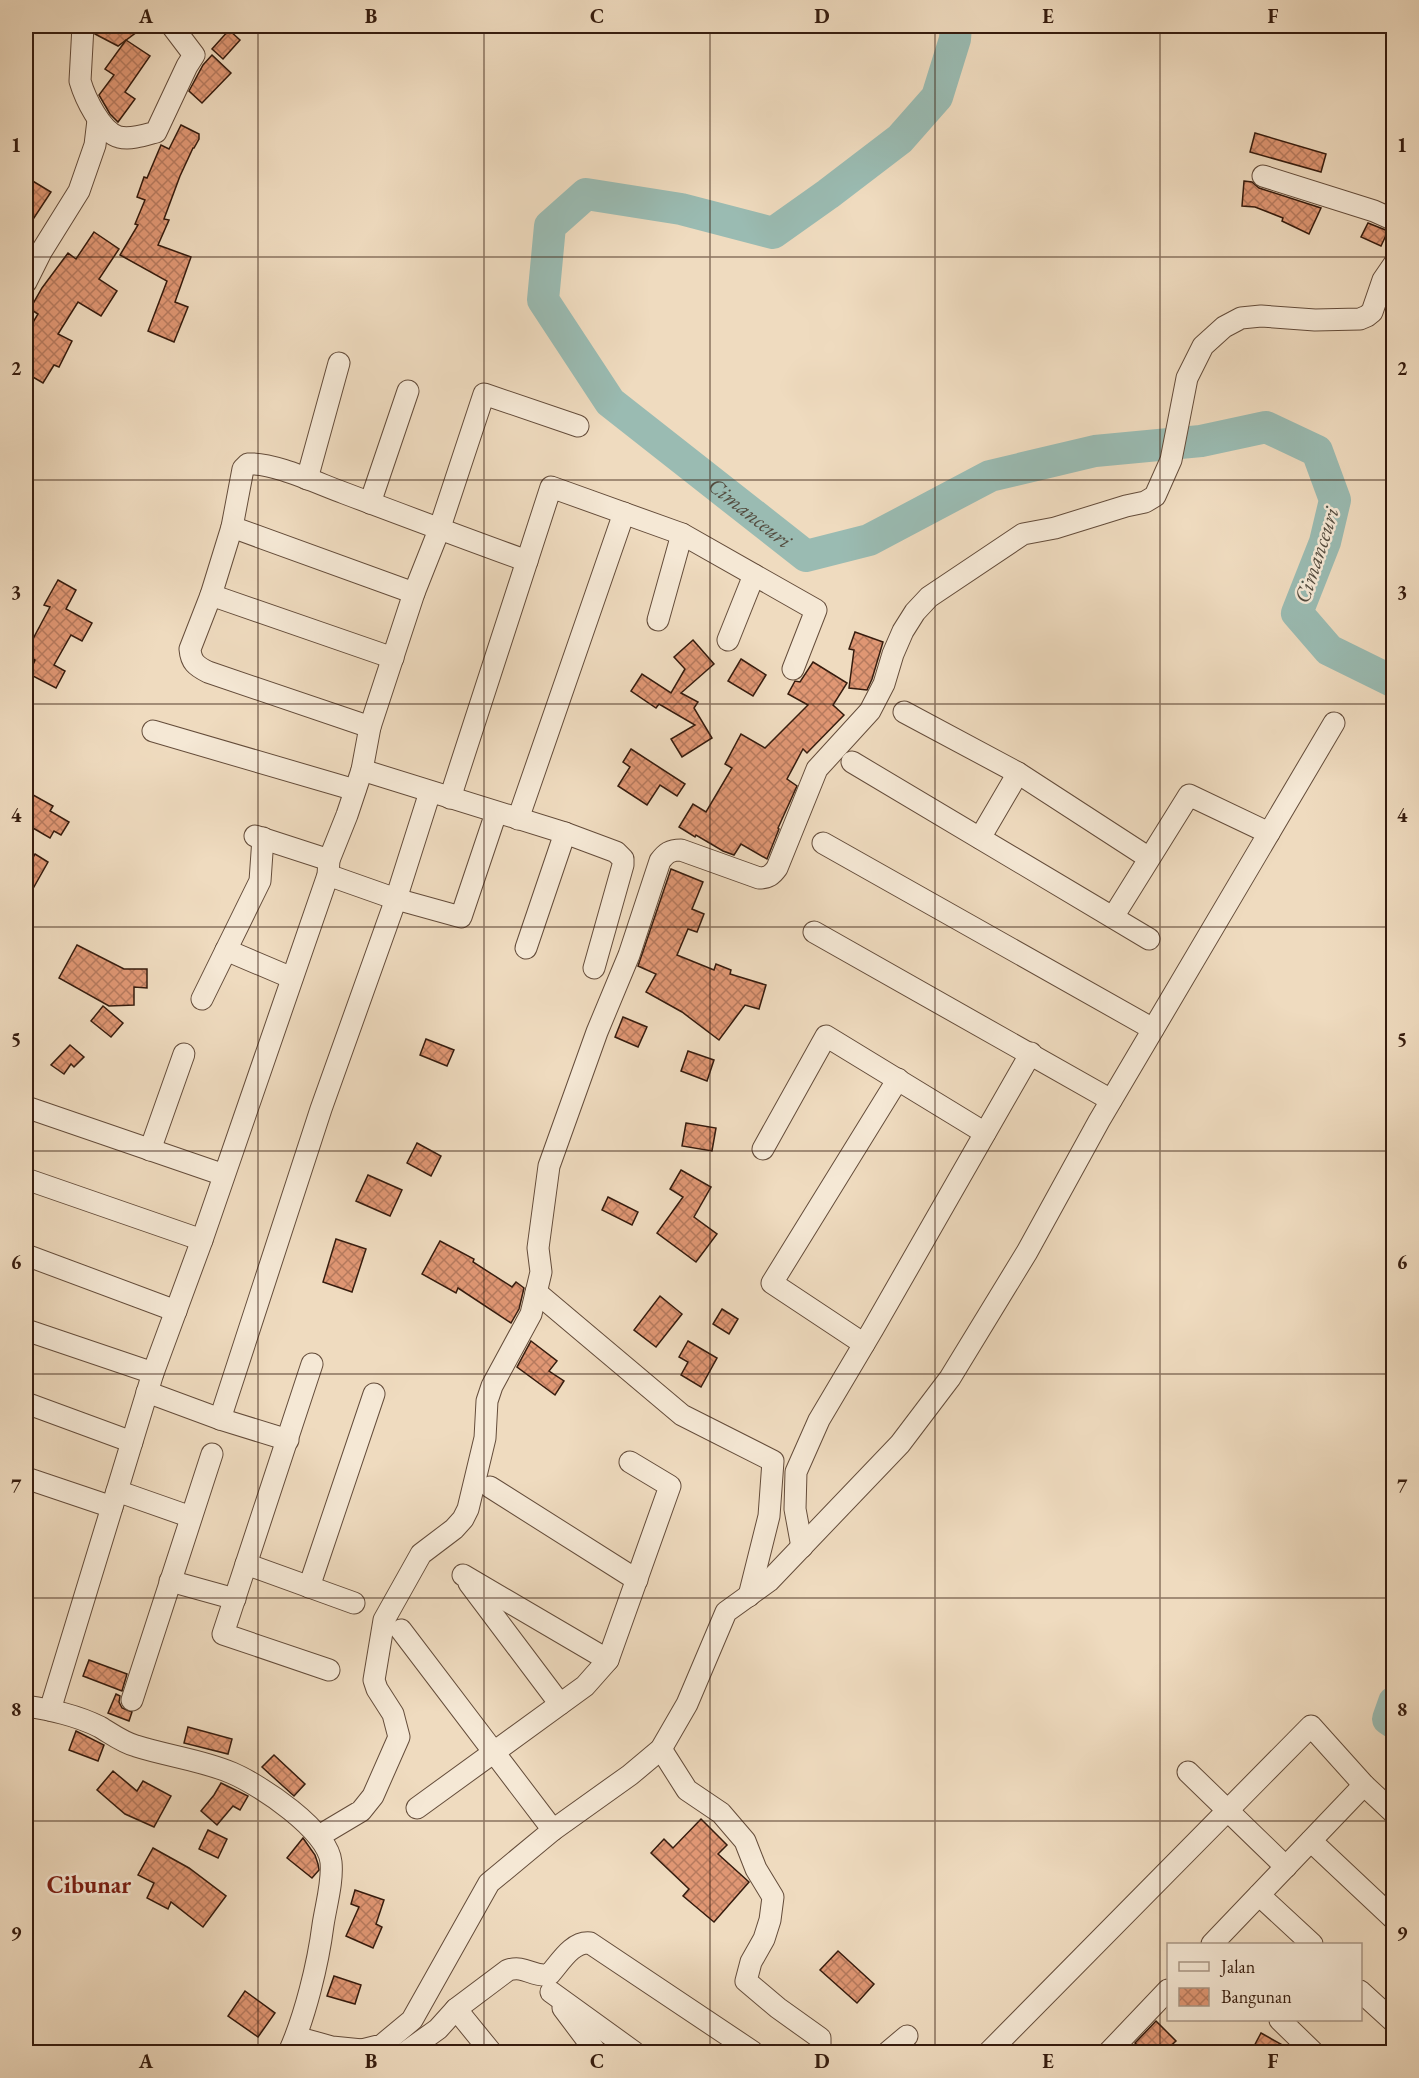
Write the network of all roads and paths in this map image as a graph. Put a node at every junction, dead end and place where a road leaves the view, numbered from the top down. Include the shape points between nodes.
1 (82, 26) edge
2 (172, 26) edge
3 (98, 120) junction
4 (1263, 176) dead end
5 (1394, 220) edge
6 (1394, 264) edge
7 (26, 282) edge
8 (339, 363) dead end
9 (408, 390) dead end
10 (578, 426) dead end
11 (307, 479) junction
12 (370, 503) junction
13 (624, 513) junction
14 (232, 527) junction
15 (439, 530) junction
16 (682, 534) junction
17 (527, 561) junction
18 (754, 575) junction
19 (414, 593) junction
20 (211, 595) junction
21 (658, 620) dead end
22 (728, 640) dead end
23 (393, 658) junction
24 (793, 669) dead end
25 (904, 712) dead end
26 (1334, 723) dead end
27 (370, 727) junction
28 (153, 731) dead end
29 (852, 762) dead end
30 (362, 770) junction
31 (1018, 773) junction
32 (355, 790) junction
33 (440, 795) junction
34 (496, 813) junction
35 (518, 819) junction
36 (565, 833) junction
37 (1269, 833) junction
38 (980, 838) junction
39 (823, 843) dead end
40 (1149, 858) junction
41 (328, 867) junction
42 (396, 899) junction
43 (1113, 917) junction
44 (814, 932) dead end
45 (1149, 939) dead end
46 (526, 948) dead end
47 (226, 950) junction
48 (594, 968) dead end
49 (292, 978) junction
50 (202, 999) dead end
51 (1153, 1029) junction
52 (1031, 1053) junction
53 (184, 1054) dead end
54 (898, 1079) junction
55 (1111, 1100) junction
56 (26, 1107) edge
57 (985, 1133) junction
58 (762, 1149) dead end
59 (150, 1150) junction
60 (224, 1175) junction
61 (26, 1179) edge
62 (202, 1240) junction
63 (26, 1255) edge
64 (536, 1292) junction
65 (176, 1311) junction
66 (26, 1330) edge
67 (864, 1344) junction
68 (312, 1364) dead end
69 (150, 1382) junction
70 (374, 1394) dead end
71 (26, 1403) edge
72 (220, 1419) junction
73 (288, 1440) junction
74 (132, 1442) junction
75 (212, 1454) dead end
76 (630, 1462) dead end
77 (26, 1478) edge
78 (490, 1487) dead end
79 (114, 1499) junction
80 (191, 1517) junction
81 (802, 1547) junction
82 (246, 1564) junction
83 (637, 1580) junction
84 (170, 1581) junction
85 (309, 1587) junction
86 (749, 1596) junction
87 (235, 1599) junction
88 (354, 1603) dead end
89 (401, 1630) dead end
90 (608, 1660) junction
91 (329, 1670) dead end
92 (132, 1700) dead end
93 (560, 1704) junction
94 (26, 1706) edge
95 (50, 1710) junction
96 (661, 1749) junction
97 (494, 1751) junction
98 (1188, 1772) dead end
99 (1364, 1785) junction
100 (417, 1808) dead end
101 (1227, 1811) junction
102 (1394, 1813) edge
103 (553, 1830) junction
104 (319, 1836) junction
105 (1311, 1841) junction
106 (1286, 1868) junction
107 (1259, 1895) junction
108 (1394, 1919) edge
109 (1213, 1943) edge
110 (1311, 1943) edge
111 (545, 1984) junction
112 (1167, 1991) edge
113 (1362, 1992) edge
114 (456, 2010) junction
115 (1282, 2021) edge
116 (1394, 2022) edge
117 (907, 2036) dead end
118 (292, 2045) edge
119 (373, 2050) edge
120 (406, 2052) edge
121 (491, 2052) edge
122 (596, 2052) edge
123 (634, 2052) edge
124 (753, 2052) edge
125 (820, 2052) edge
126 (888, 2052) edge
127 (989, 2052) edge
128 (1109, 2052) edge
129 (1313, 2052) edge

1 - 3 street via 80,81
2 - 3 street via 194,55 156,132 117,137
3 - 7 street via 95,145 79,191
4 - 5 street
6 - 64 street via 1367,316 1315,320 1251,316 1224,327 1203,346 1185,387 1171,460 1155,496 1055,528 1023,534 929,597 903,631 870,711 816,770 774,873 759,878 681,850 665,854 549,1166
8 - 11 street
9 - 12 street
10 - 15 street via 484,394
11 - 12 street
11 - 14 street via 261,464 248,464 243,469
12 - 15 street
13 - 16 street
13 - 17 street via 550,487
13 - 35 street
14 - 19 street
14 - 20 street
15 - 17 street
15 - 19 street
16 - 18 street
16 - 21 street
17 - 33 street
18 - 22 street
18 - 24 street via 816,610
19 - 23 street
20 - 23 street
20 - 27 street via 190,649 196,666
23 - 27 street
25 - 31 street
26 - 37 street
27 - 30 street
28 - 32 street
29 - 38 street
30 - 32 street
30 - 33 street
31 - 38 street
31 - 40 street
32 - 41 street
33 - 34 street
33 - 42 street
34 - 35 street
34 - 42 street via 461,917
35 - 36 street
36 - 46 street
36 - 48 street via 616,852 623,859
37 - 40 street via 1189,795
37 - 51 street
38 - 43 street
39 - 51 street
40 - 43 street
41 - 42 street
41 - 47 street via 259,837 260,881
41 - 49 street
42 - 72 street via 321,1109
43 - 45 street
44 - 52 street
47 - 49 street
47 - 50 street
49 - 60 street
51 - 55 street
52 - 55 street
52 - 57 street
53 - 59 street
54 - 57 street
54 - 58 street via 826,1036
54 - 67 street via 772,1283
55 - 81 street via 1027,1252 950,1378 900,1444
56 - 59 street
57 - 67 street
59 - 60 street
60 - 62 street
61 - 62 street
62 - 65 street
63 - 65 street
64 - 86 street via 682,1415 773,1461 769,1516
64 - 104 street via 531,1314 487,1401 485,1438 468,1509 454,1529 421,1554 384,1620 374,1680 393,1714 399,1737 373,1796 361,1810
65 - 69 street
66 - 69 street
67 - 81 street via 819,1420 796,1472 795,1509
68 - 73 street
69 - 72 street
69 - 74 street
70 - 85 street
71 - 74 street
72 - 73 street
73 - 82 street
74 - 79 street
75 - 80 street
76 - 83 street via 670,1486
77 - 79 street
78 - 83 street
79 - 80 street
79 - 95 street
80 - 84 street
81 - 86 street
82 - 85 street
82 - 87 street
83 - 90 street
84 - 87 street
84 - 92 street
85 - 88 street
86 - 96 street via 726,1612 687,1704
87 - 91 street via 223,1634
89 - 97 street
90 - 93 street via 585,1686
90 - 93 street via 463,1575
93 - 97 street
94 - 95 street
95 - 104 street via 93,1724 134,1746 232,1773 290,1810
96 - 103 street
96 - 125 street via 687,1790 721,1813 745,1841 773,1897 764,1939 746,1981 820,2038
97 - 100 street
97 - 103 street
98 - 101 street
99 - 101 street via 1311,1726
99 - 102 street
99 - 105 street
101 - 106 street
101 - 127 street
103 - 119 street via 489,1884 412,2020
104 - 118 street via 332,1861 330,1881 318,1954
105 - 106 street
105 - 108 street
106 - 107 street
107 - 109 street
107 - 110 street
111 - 114 street via 517,1967 507,1970
111 - 122 street
111 - 123 street
111 - 124 street via 577,1944 590,1943
112 - 128 street
113 - 116 street
114 - 120 street
114 - 121 street
115 - 129 street
117 - 126 street
118 - 119 street

